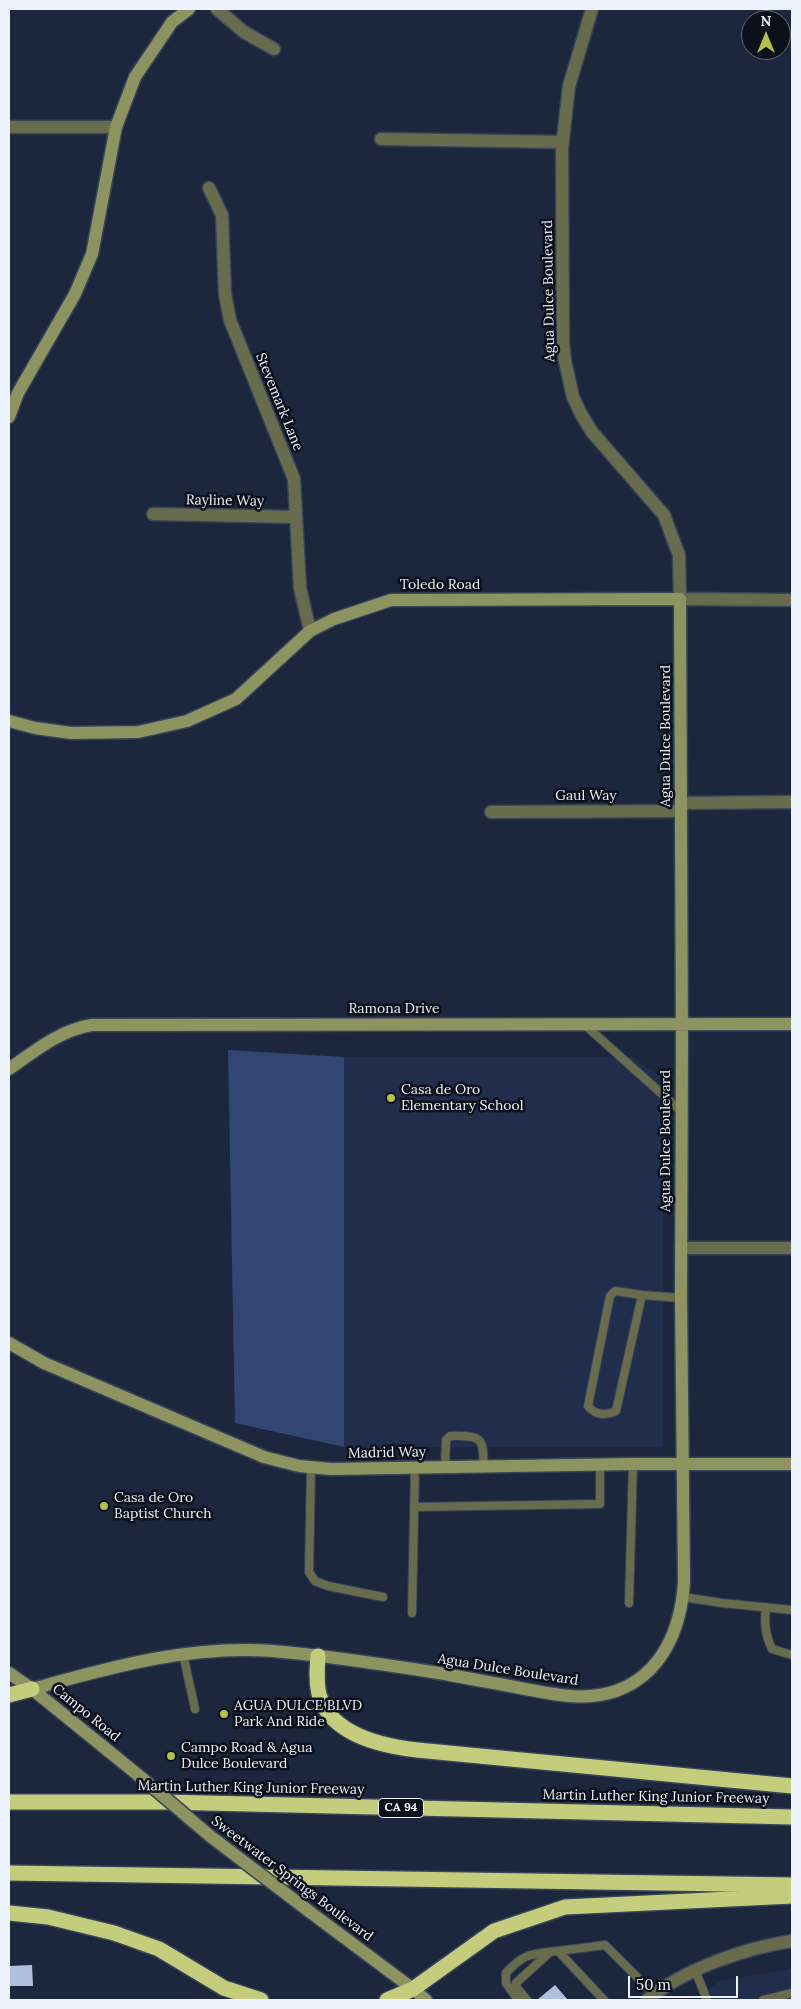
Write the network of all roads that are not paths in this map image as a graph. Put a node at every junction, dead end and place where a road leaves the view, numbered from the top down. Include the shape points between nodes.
1 (189, 9) edge
2 (217, 9) edge
3 (592, 9) edge
4 (274, 49) dead end
5 (9, 127) edge
6 (116, 127) junction
7 (381, 139) dead end
8 (563, 142) junction
9 (209, 188) dead end
10 (9, 417) edge
11 (153, 514) dead end
12 (295, 517) junction
13 (680, 599) junction
14 (792, 600) edge
15 (310, 632) junction
16 (9, 720) edge
17 (792, 802) edge
18 (681, 807) junction
19 (491, 812) dead end
20 (583, 1024) junction
21 (682, 1024) junction
22 (792, 1024) edge
23 (9, 1069) edge
24 (681, 1111) junction
25 (681, 1248) junction
26 (792, 1248) edge
27 (642, 1295) junction
28 (681, 1298) junction
29 (9, 1343) edge
30 (684, 1463) junction
31 (633, 1464) junction
32 (792, 1464) edge
33 (600, 1465) junction
34 (415, 1466) junction
35 (310, 1467) junction
36 (445, 1467) junction
37 (483, 1467) junction
38 (414, 1507) junction
39 (683, 1596) junction
40 (383, 1598) dead end
41 (629, 1603) dead end
42 (766, 1607) junction
43 (792, 1610) edge
44 (412, 1613) dead end
45 (183, 1654) junction
46 (318, 1656) junction
47 (792, 1656) edge
48 (9, 1673) edge
49 (32, 1689) junction
50 (9, 1695) edge
51 (195, 1709) dead end
52 (143, 1779) joint
53 (792, 1786) edge
54 (9, 1802) edge
55 (792, 1816) edge
56 (9, 1873) edge
57 (792, 1885) edge
58 (792, 1896) edge
59 (9, 1913) edge
60 (792, 1941) edge
61 (554, 1952) junction
62 (695, 1970) junction
63 (413, 1989) junction
64 (792, 1993) edge
65 (651, 1997) edge
66 (261, 2000) edge
67 (387, 2000) edge
68 (426, 2000) edge
69 (518, 2000) edge
70 (527, 2000) edge
71 (604, 2000) edge
72 (707, 2000) edge
73 (763, 2000) edge

1 - 6 street via 172,22 135,77
2 - 4 street via 244,32
3 - 8 street, Agua Dulce Boulevard via 569,86
5 - 6 street
6 - 10 street via 92,254 75,294 18,393
7 - 8 street
8 - 13 street, Agua Dulce Boulevard via 563,343 568,379 581,414 592,432 664,516 679,555
9 - 12 street, Stevemark Lane via 222,215 225,294 230,320 294,479
11 - 12 street, Rayline Way
12 - 15 street, Stevemark Lane via 300,588
13 - 14 street, Toledo Road
13 - 15 street, Toledo Road via 391,600 334,618
13 - 18 street, Agua Dulce Boulevard
15 - 16 street, Toledo Road via 236,698 188,721 138,732 71,733
17 - 18 street, Gaul Way
18 - 19 street, Gaul Way
18 - 21 street, Agua Dulce Boulevard
20 - 21 street, Ramona Drive
20 - 23 street, Ramona Drive via 92,1025 57,1036
20 - 24 lane
21 - 22 street, Ramona Drive
21 - 24 street, Agua Dulce Boulevard
24 - 25 street, Agua Dulce Boulevard
25 - 26 street
25 - 28 street, Agua Dulce Boulevard
27 - 27 lane via 615,1291 610,1296 588,1406 592,1411 609,1414 616,1411
27 - 28 lane
28 - 30 street, Agua Dulce Boulevard
29 - 35 street, Madrid Way via 44,1363 264,1457
30 - 31 street, Madrid Way
30 - 32 street, Madrid Way
30 - 39 street, Agua Dulce Boulevard
31 - 33 street, Madrid Way
31 - 41 lane
33 - 37 street, Madrid Way
33 - 38 lane via 600,1504
34 - 35 street, Madrid Way
34 - 36 street, Madrid Way
34 - 38 lane
35 - 40 lane via 309,1572 315,1581 328,1586
36 - 37 street, Madrid Way
36 - 37 lane via 446,1440 456,1436 475,1437 481,1441
38 - 44 lane
39 - 42 lane
39 - 46 street, Agua Dulce Boulevard via 672,1637 656,1663 632,1684 602,1695 558,1695
42 - 43 lane
42 - 47 lane via 766,1636 772,1649
45 - 46 street, Agua Dulce Boulevard via 256,1650
45 - 49 street, Agua Dulce Boulevard via 107,1668
45 - 51 lane
46 - 53 highway via 319,1694 328,1712 351,1732 381,1744
48 - 49 street, Campo Road
49 - 50 highway
49 - 52 street, Campo Road
52 - 63 street, Sweetwater Springs Boulevard, bridge via 210,1836
54 - 55 highway, Martin Luther King Junior Freeway / CA 94 via 164,1802
56 - 57 highway
58 - 63 highway via 564,1907 494,1931
59 - 66 highway via 48,1917 114,1933 159,1950 224,1988
60 - 62 street
61 - 65 lane via 606,1945
61 - 69 lane via 532,1954 517,1960 506,1973 506,1983
61 - 70 lane via 516,1983
61 - 71 lane
62 - 65 street
62 - 72 lane
63 - 67 highway
63 - 68 street, Sweetwater Springs Boulevard
64 - 73 lane

